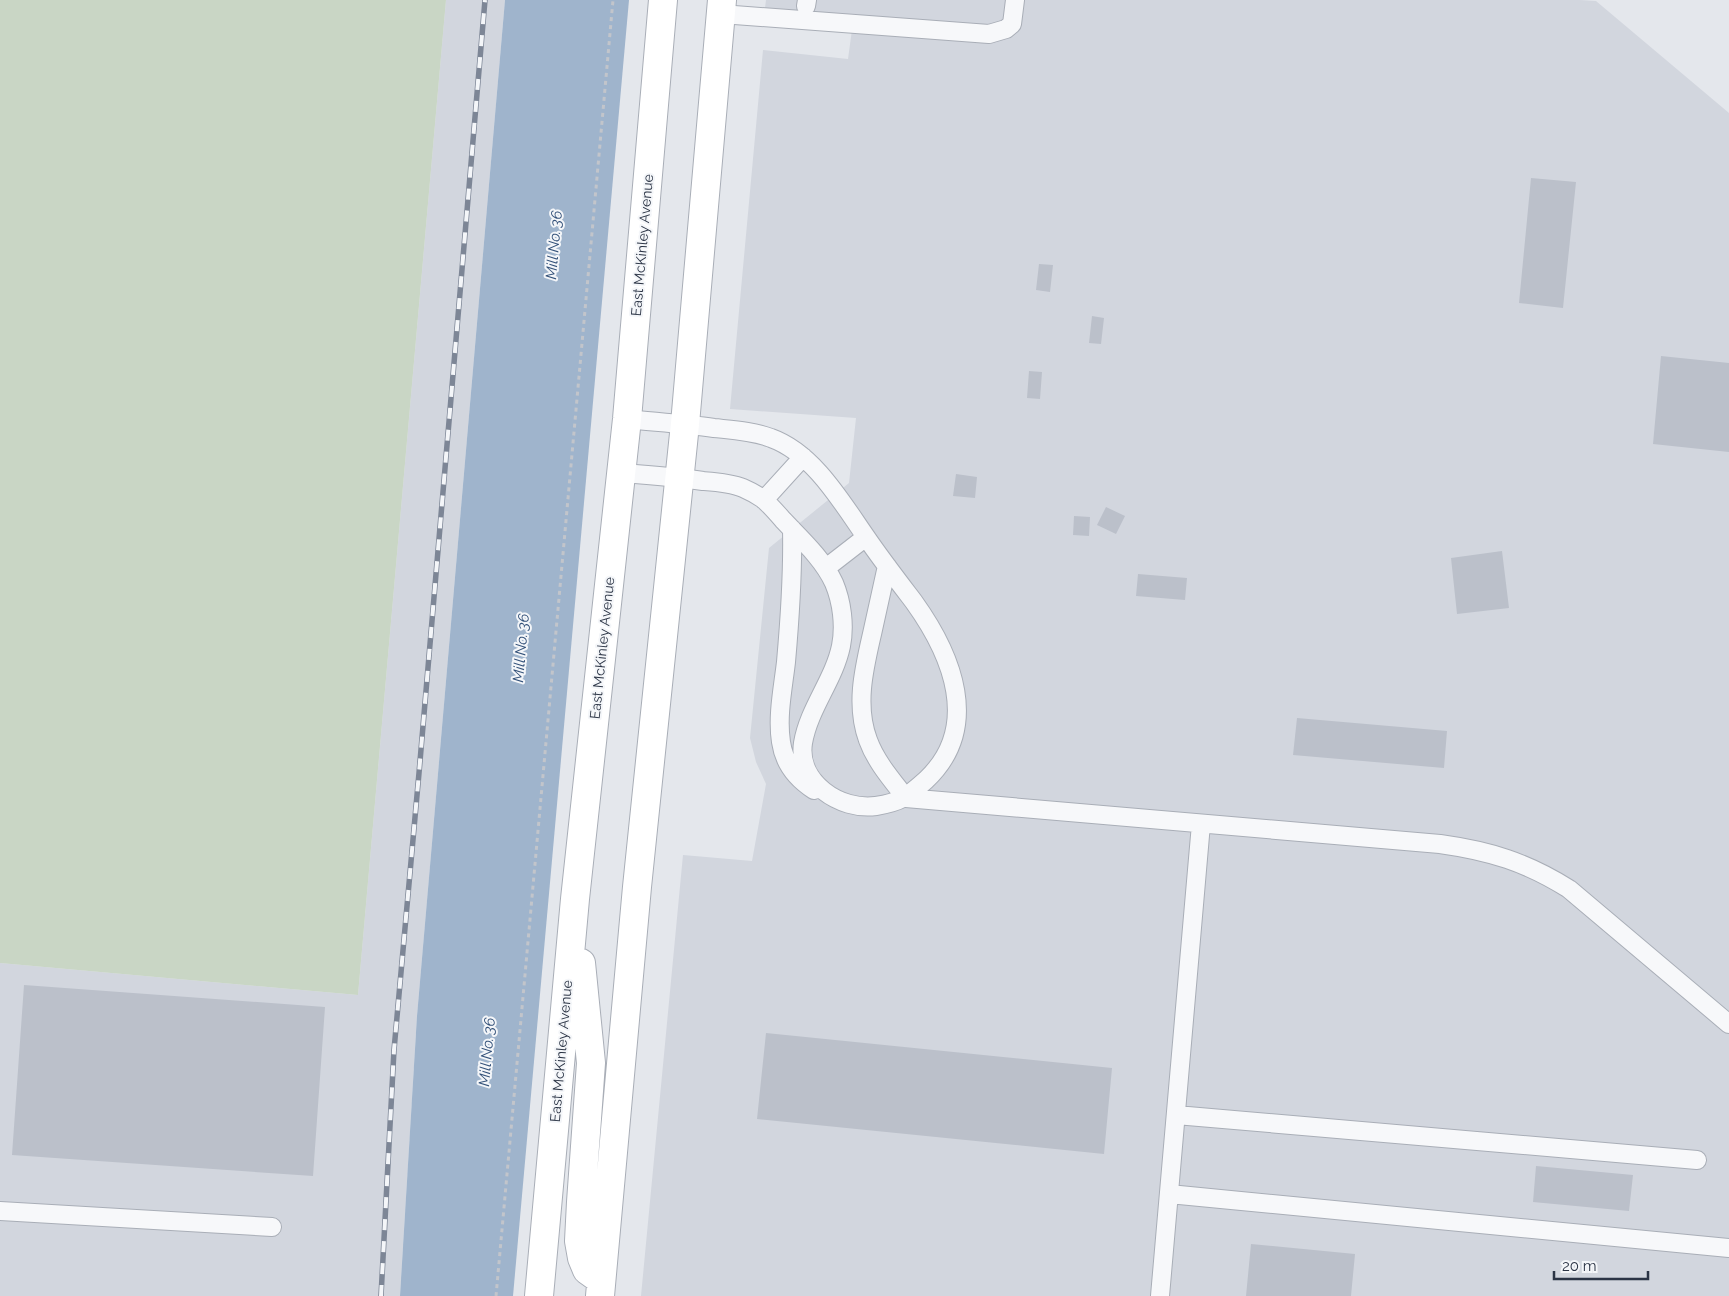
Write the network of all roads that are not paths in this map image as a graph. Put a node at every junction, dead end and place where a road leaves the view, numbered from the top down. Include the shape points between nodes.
1 (663, 0) edge
2 (1015, 0) edge
3 (722, 7) edge
4 (627, 419) junction
5 (685, 424) junction
6 (803, 457) junction
7 (622, 473) junction
8 (680, 478) junction
9 (764, 500) junction
10 (792, 529) junction
11 (866, 537) junction
12 (887, 566) junction
13 (826, 568) junction
14 (836, 798) junction
15 (906, 798) junction
16 (1202, 824) junction
17 (575, 899) junction
18 (1729, 1024) edge
19 (1176, 1115) junction
20 (1697, 1160) dead end
21 (1169, 1194) junction
22 (0, 1211) edge
23 (272, 1227) dead end
24 (1729, 1248) edge
25 (601, 1288) edge
26 (539, 1296) edge
27 (1160, 1296) edge

1 - 4 main road, East McKinley Avenue
2 - 3 lane via 1012,24 989,34
3 - 5 main road
4 - 5 lane
4 - 7 main road, East McKinley Avenue
5 - 6 lane via 757,433 790,447
5 - 8 main road
6 - 9 lane
6 - 11 lane via 836,493
7 - 8 lane
7 - 17 main road, East McKinley Avenue
8 - 9 lane via 740,486
8 - 25 main road
9 - 10 lane
10 - 13 lane
10 - 14 lane via 792,595 780,721 781,742 786,761 796,776 813,790
11 - 12 lane
11 - 13 lane
12 - 15 lane via 860,699 868,741 882,769
12 - 15 lane via 924,616 944,653 956,688 958,720 949,749 933,773
13 - 14 lane via 839,598 841,642 816,702 803,745 803,758 812,780
14 - 15 lane via 868,807
15 - 16 lane
16 - 18 lane via 1440,844 1470,848 1523,864 1569,888
16 - 19 lane
17 - 25 main road via 591,1063 579,1241 587,1270
17 - 26 main road, East McKinley Avenue
19 - 20 lane
19 - 21 lane
21 - 24 lane
21 - 27 lane
22 - 23 lane

